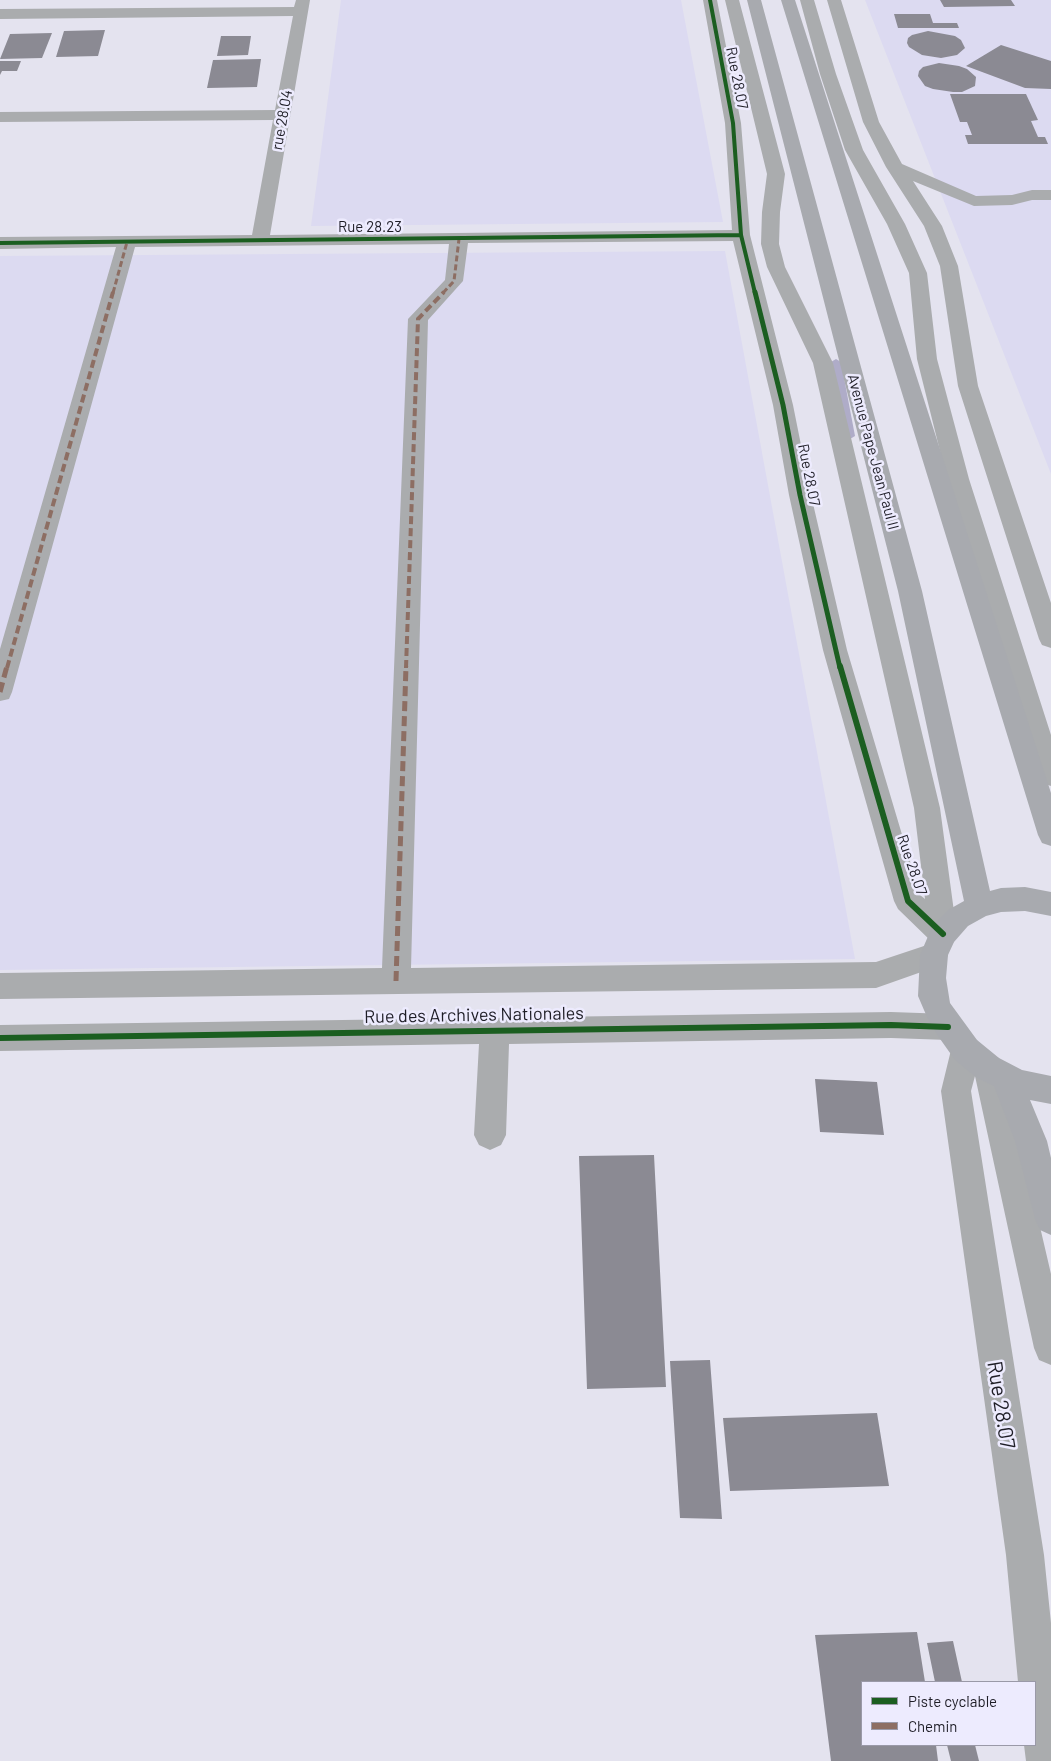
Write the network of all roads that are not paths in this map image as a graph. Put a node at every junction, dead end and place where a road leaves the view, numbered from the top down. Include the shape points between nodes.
1 (710, 0) edge
2 (732, 0) edge
3 (754, 0) edge
4 (788, 0) edge
5 (807, 0) edge
6 (834, 0) edge
7 (302, 6) edge
8 (0, 14) edge
9 (283, 115) junction
10 (0, 117) edge
11 (895, 167) junction
12 (1051, 195) edge
13 (1012, 200) junction
14 (974, 201) junction
15 (1051, 206) edge
16 (933, 226) junction
17 (741, 235) junction
18 (459, 239) junction
19 (260, 240) junction
20 (127, 242) junction
21 (0, 243) edge
22 (1051, 639) edge
23 (0, 692) edge
24 (1051, 776) edge
25 (1051, 835) edge
26 (1051, 904) edge
27 (979, 906) junction
28 (939, 944) junction
29 (396, 981) junction
30 (0, 986) edge
31 (495, 1030) junction
32 (0, 1038) edge
33 (977, 1055) junction
34 (1051, 1090) edge
35 (490, 1135) dead end
36 (1051, 1219) edge
37 (1051, 1348) edge
38 (1046, 1761) edge

1 - 17 street, Rue 28.07 via 733,123
2 - 28 street via 776,174 770,244 776,267 823,363 927,808
3 - 27 highway, Avenue Pape Jean Paul II via 910,591
4 - 25 highway
5 - 24 street via 854,150 896,224 918,273 927,359 958,480
6 - 11 street via 871,122
7 - 8 street
7 - 9 street, rue 28.04
9 - 10 street
9 - 19 street, rue 28.04
11 - 14 street
11 - 16 street
12 - 13 street
13 - 14 street
13 - 15 street
14 - 16 street
16 - 22 street via 948,266 968,386
17 - 18 street, Rue 28.23
17 - 28 street, Rue 28.07 via 783,405 836,650 908,901
18 - 19 street, Rue 28.23
18 - 29 street via 454,281 418,319
19 - 20 street, Rue 28.23
20 - 21 street, Rue 28.23
20 - 23 street
26 - 27 highway via 1025,899 1001,900
27 - 28 highway via 958,918
28 - 29 street, Rue des Archives Nationales via 876,975
28 - 33 highway via 932,978 937,1008
29 - 30 street, Rue des Archives Nationales
31 - 32 street, Rue des Archives Nationales
31 - 33 street, Rue des Archives Nationales via 891,1025
31 - 35 street
33 - 34 highway via 1018,1083
33 - 36 highway via 1031,1141
33 - 37 street
33 - 38 street, Rue 28.07 via 956,1091 1025,1555

